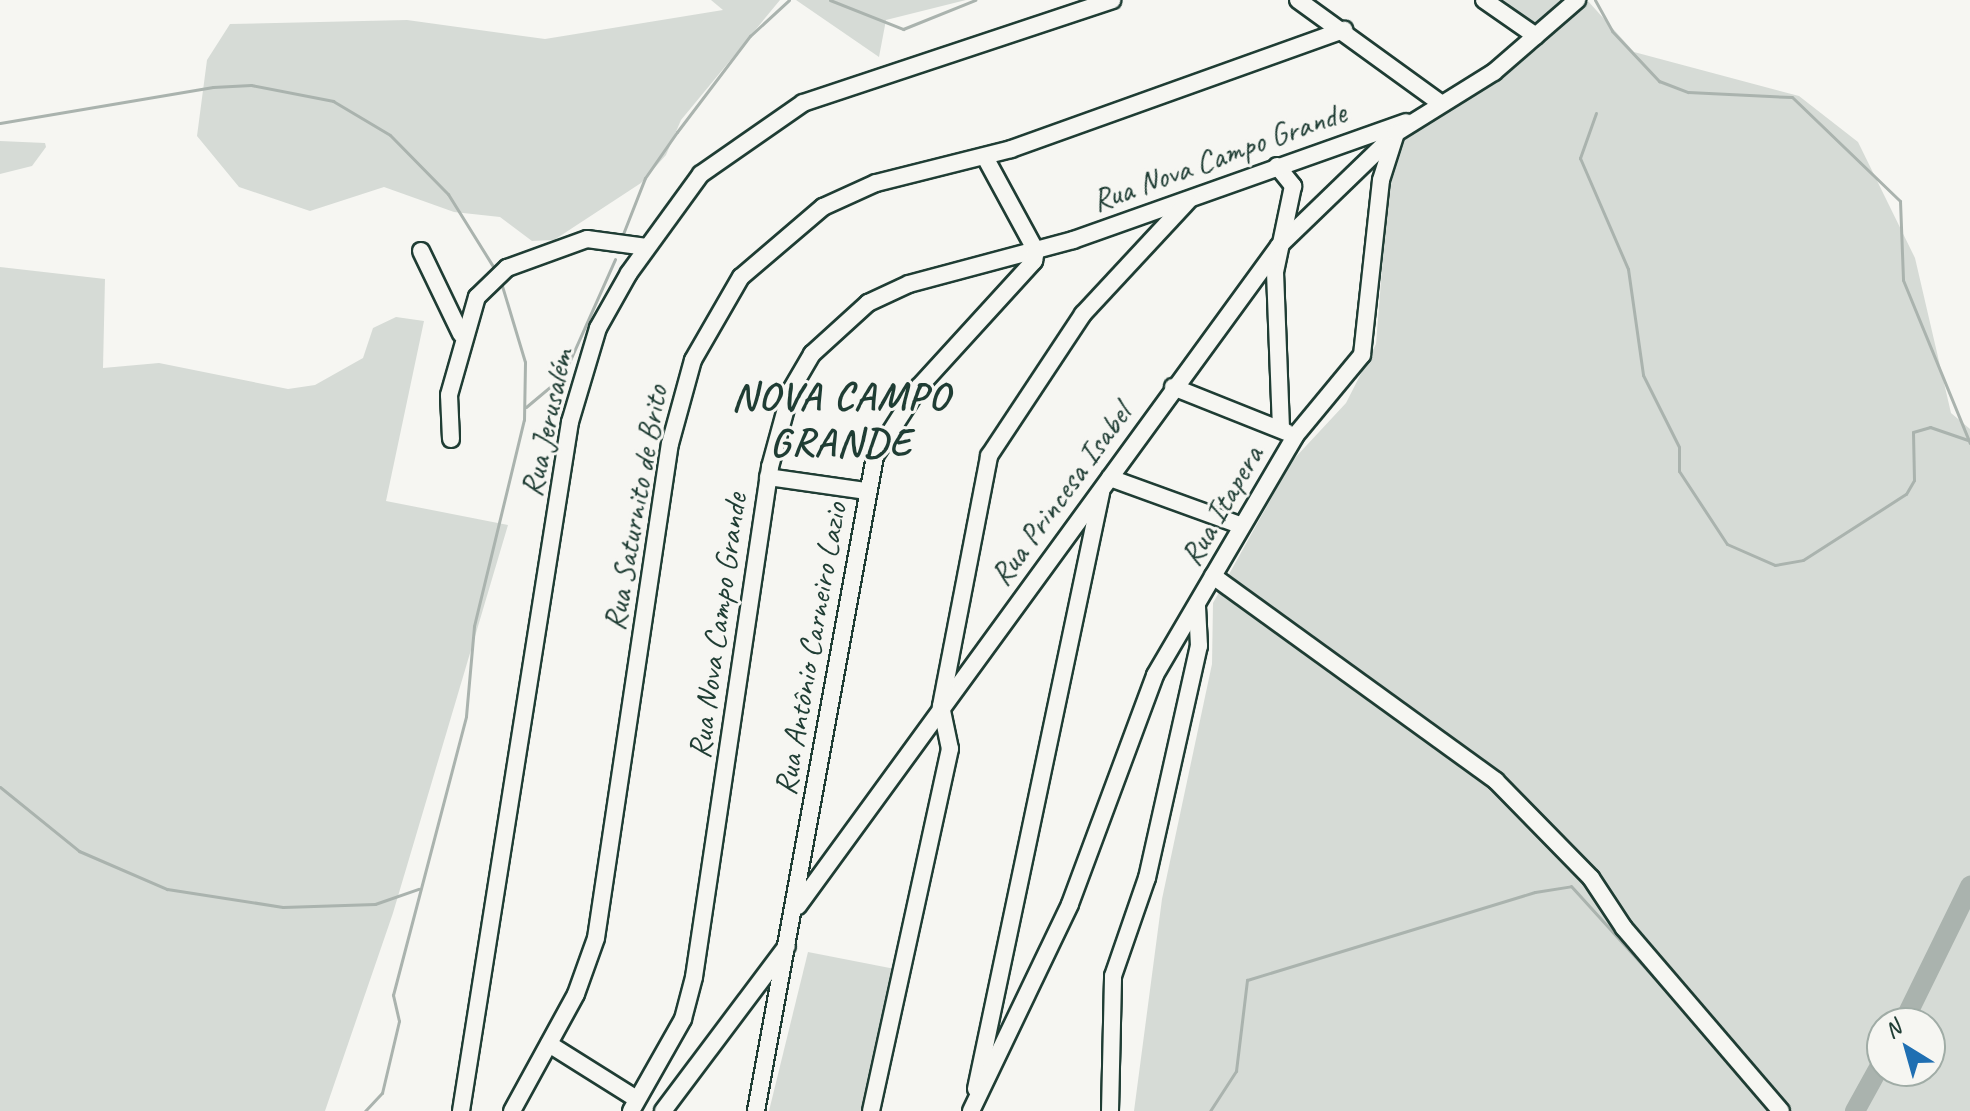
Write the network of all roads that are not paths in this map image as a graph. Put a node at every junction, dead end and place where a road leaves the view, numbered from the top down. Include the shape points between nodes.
1 (1112, 0) edge
2 (1298, 0) edge
3 (1484, 0) edge
4 (1577, 0) edge
5 (1344, 30) junction
6 (1536, 36) junction
7 (1439, 102) junction
8 (1401, 128) junction
9 (985, 157) junction
10 (1277, 166) junction
11 (1191, 197) junction
12 (1279, 246) junction
13 (646, 247) junction
14 (421, 251) dead end
15 (1036, 251) junction
16 (461, 334) junction
17 (1173, 387) junction
18 (1288, 433) junction
19 (451, 439) dead end
20 (768, 477) junction
21 (1106, 483) junction
22 (866, 491) junction
23 (1240, 525) junction
24 (1213, 576) junction
25 (1197, 606) junction
26 (941, 706) junction
27 (795, 910) junction
28 (789, 943) junction
29 (549, 1044) junction
30 (633, 1104) edge
31 (461, 1111) edge
32 (512, 1111) edge
33 (663, 1111) edge
34 (756, 1111) edge
35 (871, 1111) edge
36 (971, 1111) edge
37 (1110, 1111) edge
38 (1781, 1111) edge

1 - 13 street, Rua Jerusalém via 803,103 701,174
2 - 5 street
3 - 6 street
4 - 6 street
5 - 7 street
5 - 9 street, Rua Saturnito de Brito
6 - 7 street
7 - 8 street
8 - 10 street, Rua Nova Campo Grande
8 - 12 street, Rua Princesa Isabel
8 - 18 street, Rua Itapera via 1381,180 1369,335 1350,376
9 - 15 street
9 - 29 street, Rua Saturnito de Brito via 876,183 823,207 741,277 711,319 670,444 596,938
10 - 11 street, Rua Nova Campo Grande
10 - 12 street via 1293,186
11 - 15 street, Rua Nova Campo Grande
11 - 26 street via 1083,314 989,456
12 - 17 street, Rua Princesa Isabel
12 - 18 street
13 - 16 street via 587,239 507,268 477,297
13 - 31 street, Rua Jerusalém via 598,328 570,422
14 - 16 street
15 - 20 street, Rua Nova Campo Grande via 956,266 868,303 839,324 791,390
15 - 22 street, Rua Antônio Carneiro Lazio via 1031,270 892,420
16 - 19 street via 449,395
17 - 18 street
17 - 21 street, Rua Princesa Isabel
18 - 23 street, Rua Itapera
20 - 22 street
20 - 30 street, Rua Nova Campo Grande via 694,977 677,1030
21 - 23 street
21 - 26 street, Rua Princesa Isabel
21 - 36 street
22 - 27 street, Rua Antônio Carneiro Lazio
23 - 24 street, Rua Itapera
24 - 25 street, Rua Itapera
24 - 38 street via 1496,781 1591,878 1624,928
25 - 36 street, Rua Itapera via 1155,675 1070,904
25 - 37 street via 1199,646 1147,878 1113,976
26 - 27 street, Rua Princesa Isabel
26 - 35 street via 950,749
27 - 28 street, Rua Antônio Carneiro Lazio
28 - 33 street
28 - 34 street, Rua Antônio Carneiro Lazio
29 - 30 street
29 - 32 street, Rua Saturnito de Brito

